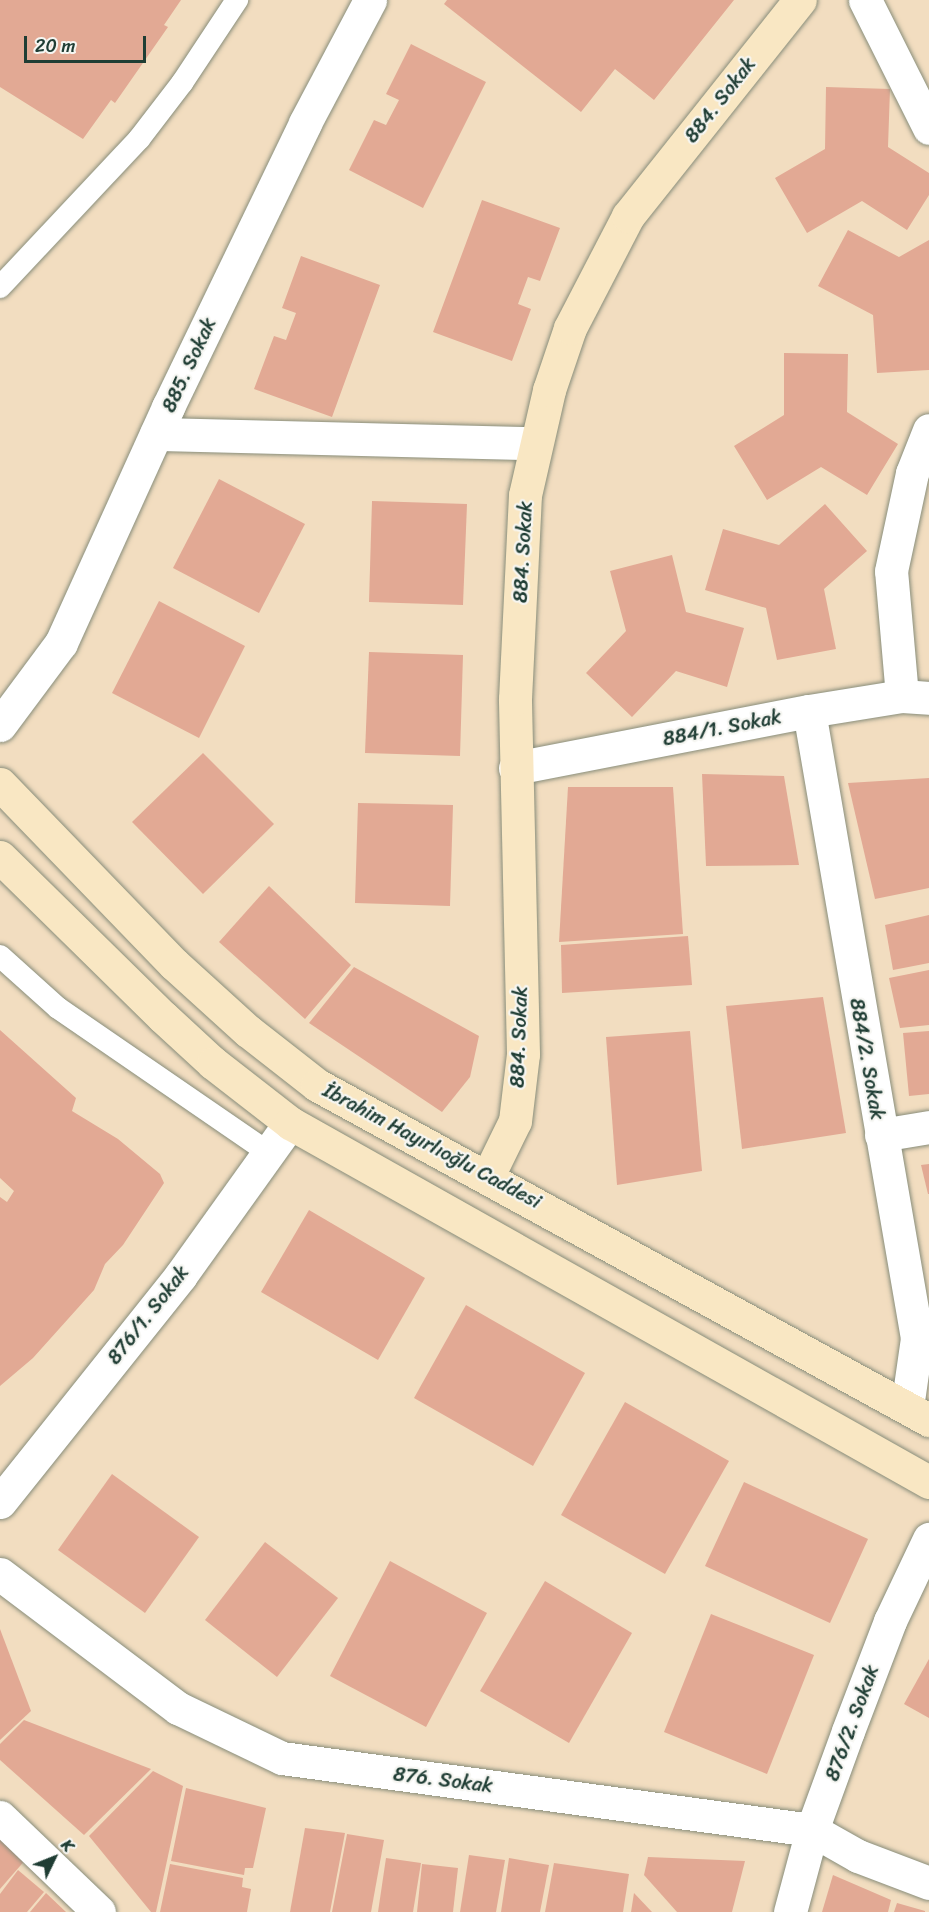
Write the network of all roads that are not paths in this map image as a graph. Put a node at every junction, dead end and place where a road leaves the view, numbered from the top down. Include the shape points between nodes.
1 (237, 0) edge
2 (370, 0) edge
3 (800, 0) edge
4 (865, 0) edge
5 (929, 128) edge
6 (0, 287) edge
7 (929, 430) edge
8 (156, 434) junction
9 (536, 444) junction
10 (915, 698) edge
11 (809, 711) junction
12 (0, 725) edge
13 (515, 768) junction
14 (0, 784) edge
15 (0, 857) edge
16 (0, 956) edge
17 (317, 1085) junction
18 (290, 1123) junction
19 (929, 1127) edge
20 (881, 1135) junction
21 (269, 1153) junction
22 (488, 1176) junction
23 (918, 1414) edge
24 (929, 1482) edge
25 (0, 1502) edge
26 (929, 1539) edge
27 (0, 1574) edge
28 (0, 1817) edge
29 (812, 1830) junction
30 (929, 1883) edge
31 (99, 1912) edge
32 (790, 1912) edge

1 - 6 lane via 139,139
2 - 8 street, 885. Sokak via 304,123
3 - 9 street, 884. Sokak via 628,216 570,328
4 - 5 street
7 - 10 street via 912,473 891,571
8 - 9 street via 479,439
8 - 12 street, 885. Sokak via 61,643
9 - 13 street, 884. Sokak via 525,495
10 - 11 street, 884/1. Sokak
11 - 13 street, 884/1. Sokak
11 - 20 street, 884/2. Sokak
13 - 22 street, 884. Sokak via 523,1054 515,1121
14 - 17 street, İbrahim Hayırlıoğlu Caddesi via 174,964 248,1031
15 - 18 street via 213,1064
16 - 21 lane via 58,1008
17 - 18 street
17 - 22 street, İbrahim Hayırlıoğlu Caddesi
18 - 21 street, 876/1. Sokak
18 - 24 street
19 - 20 street
20 - 23 street, 884/2. Sokak via 917,1338
21 - 25 street, 876/1. Sokak via 180,1275
22 - 23 street, İbrahim Hayırlıoğlu Caddesi
26 - 29 street, 876/2. Sokak via 890,1621
27 - 29 street, 876. Sokak via 178,1708 282,1758
28 - 31 street
29 - 30 street, 876. Sokak via 858,1856
29 - 32 street, 876/2. Sokak

